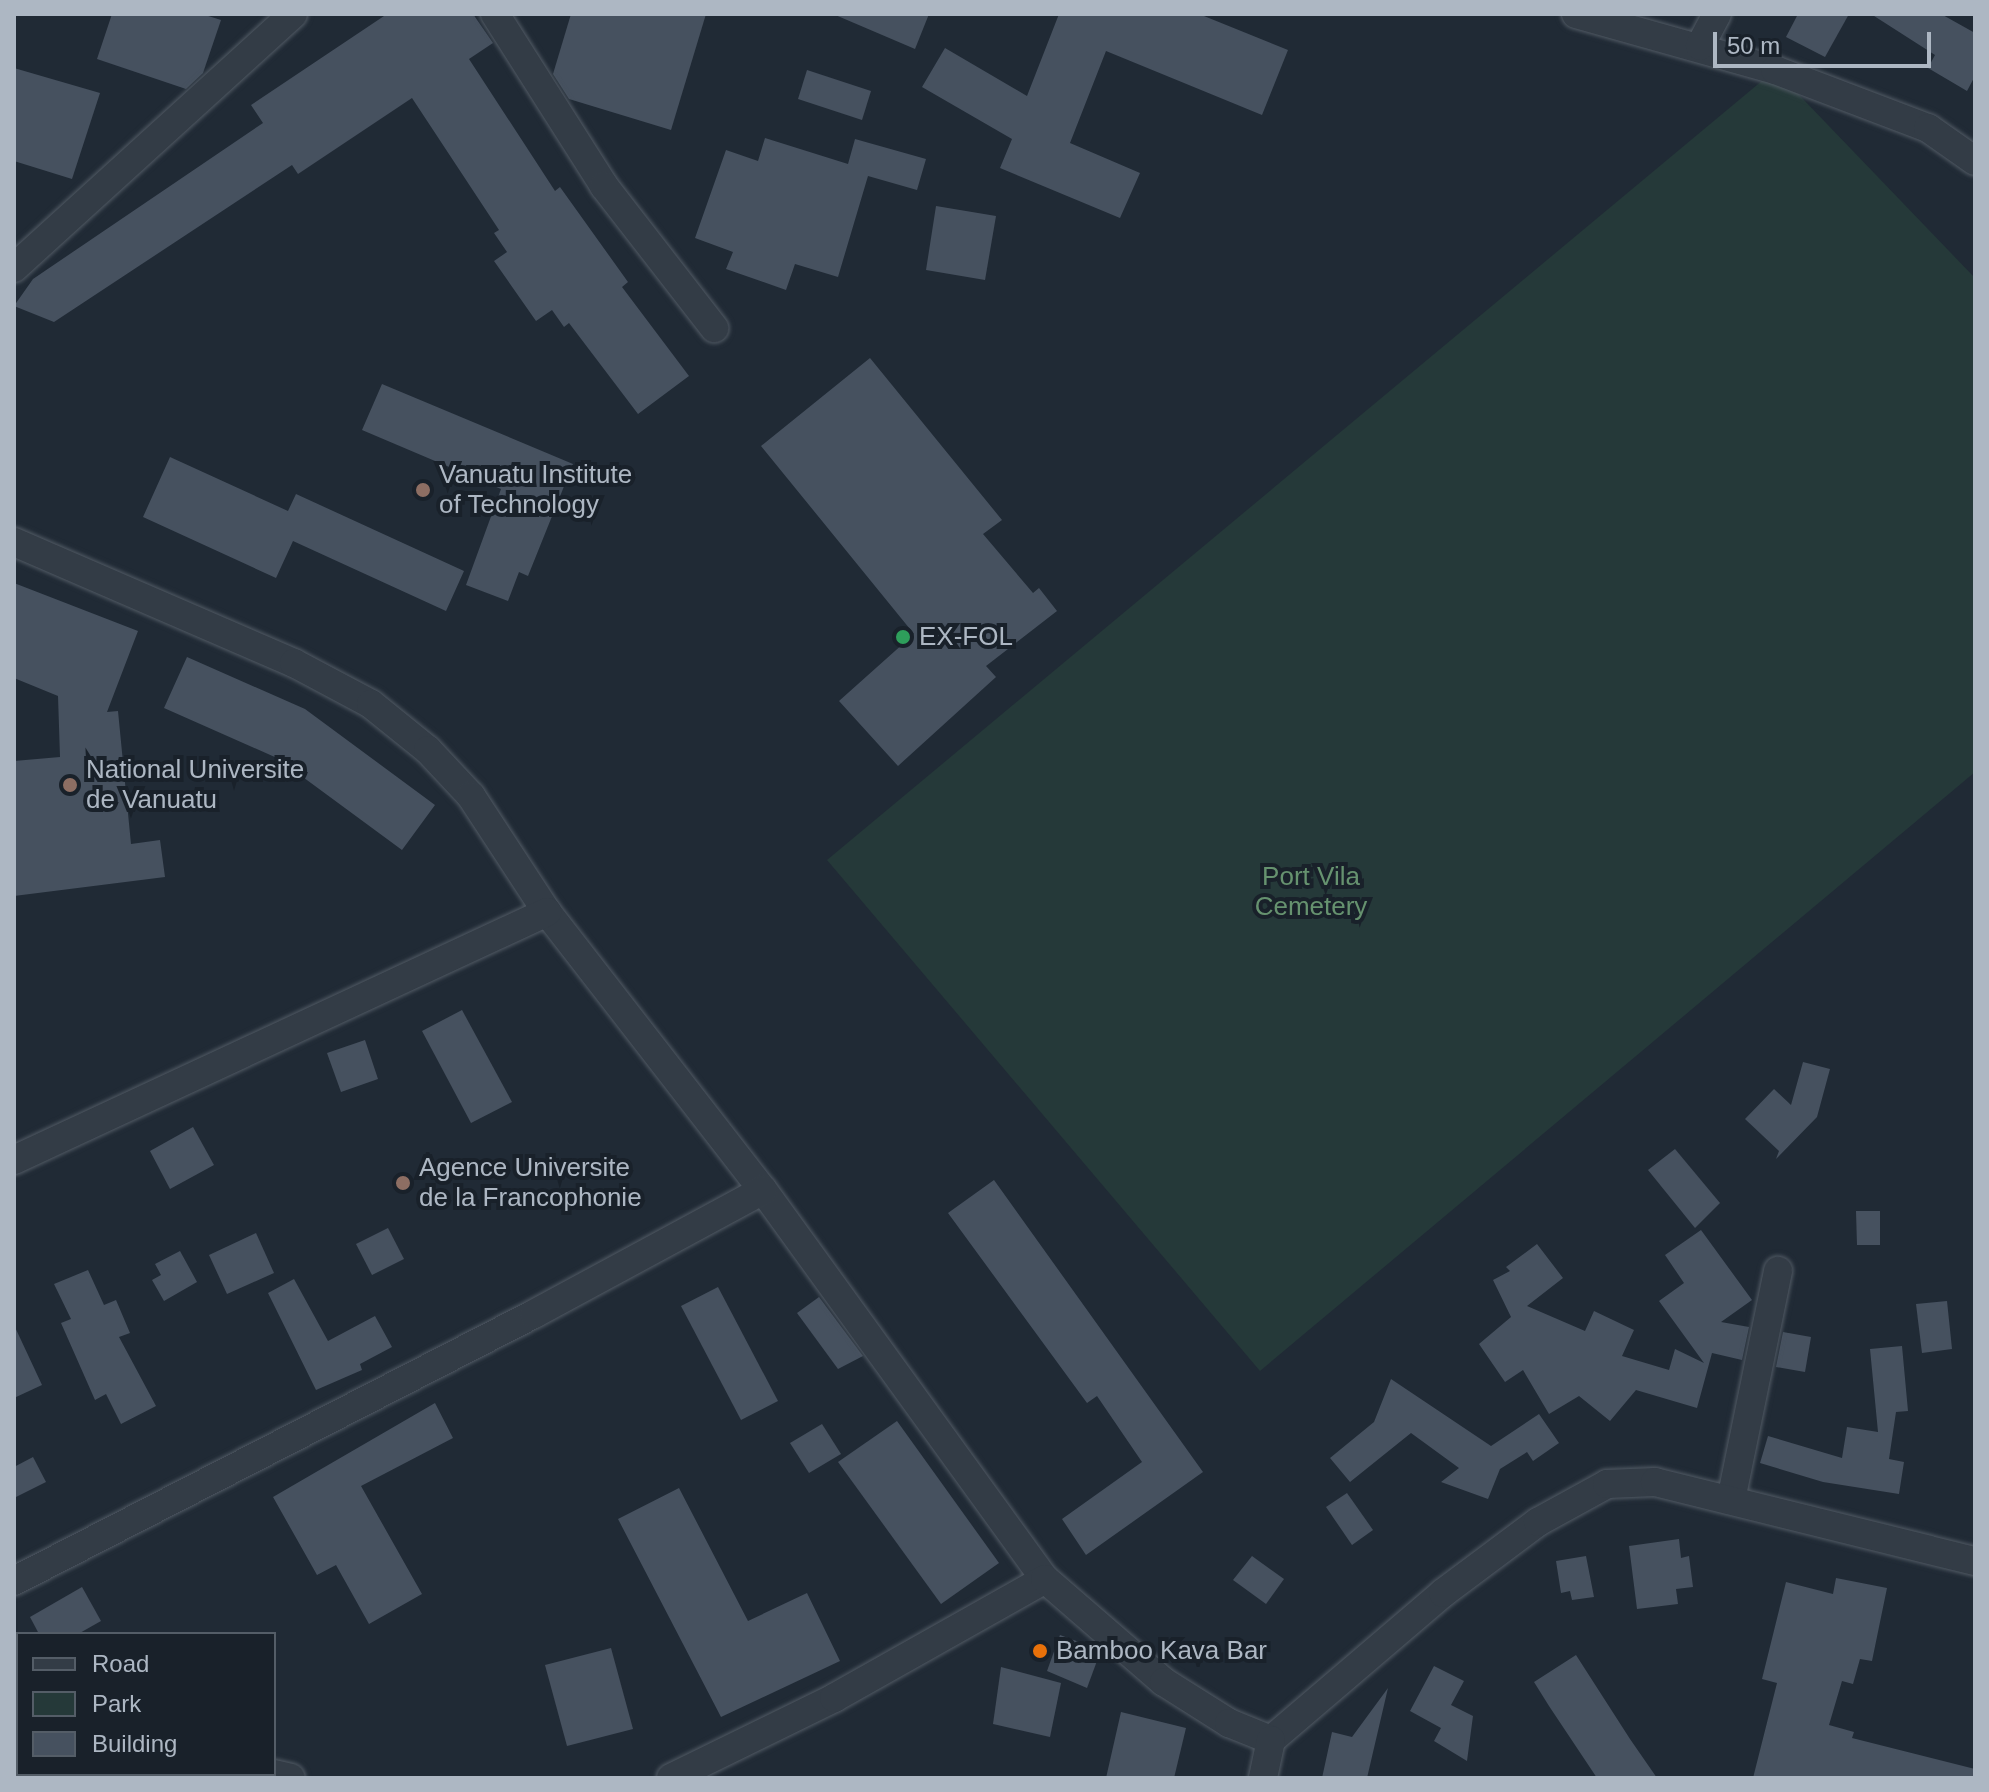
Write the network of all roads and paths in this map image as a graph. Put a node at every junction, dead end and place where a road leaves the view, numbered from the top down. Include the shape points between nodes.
1 (293, 14) edge
2 (495, 14) edge
3 (1576, 14) edge
4 (1717, 14) edge
5 (1700, 46) junction
6 (1975, 161) edge
7 (14, 268) edge
8 (714, 328) dead end
9 (14, 542) edge
10 (547, 912) junction
11 (14, 1160) edge
12 (763, 1190) junction
13 (1778, 1271) dead end
14 (1731, 1500) junction
15 (1975, 1561) edge
16 (1045, 1579) junction
17 (14, 1581) edge
18 (1271, 1740) junction
19 (671, 1778) edge
20 (1263, 1778) edge

1 - 7 street
2 - 8 street via 604,186
3 - 5 street
4 - 5 street
5 - 6 street via 1928,128
9 - 10 street via 294,663 371,704 428,750 471,796
10 - 11 street
10 - 12 street
12 - 16 street
12 - 17 street
13 - 14 street
14 - 15 street
14 - 18 street via 1631,1481 1607,1484 1575,1498 1443,1593
16 - 18 street via 1164,1682 1229,1723
16 - 19 street via 834,1698
18 - 20 street

